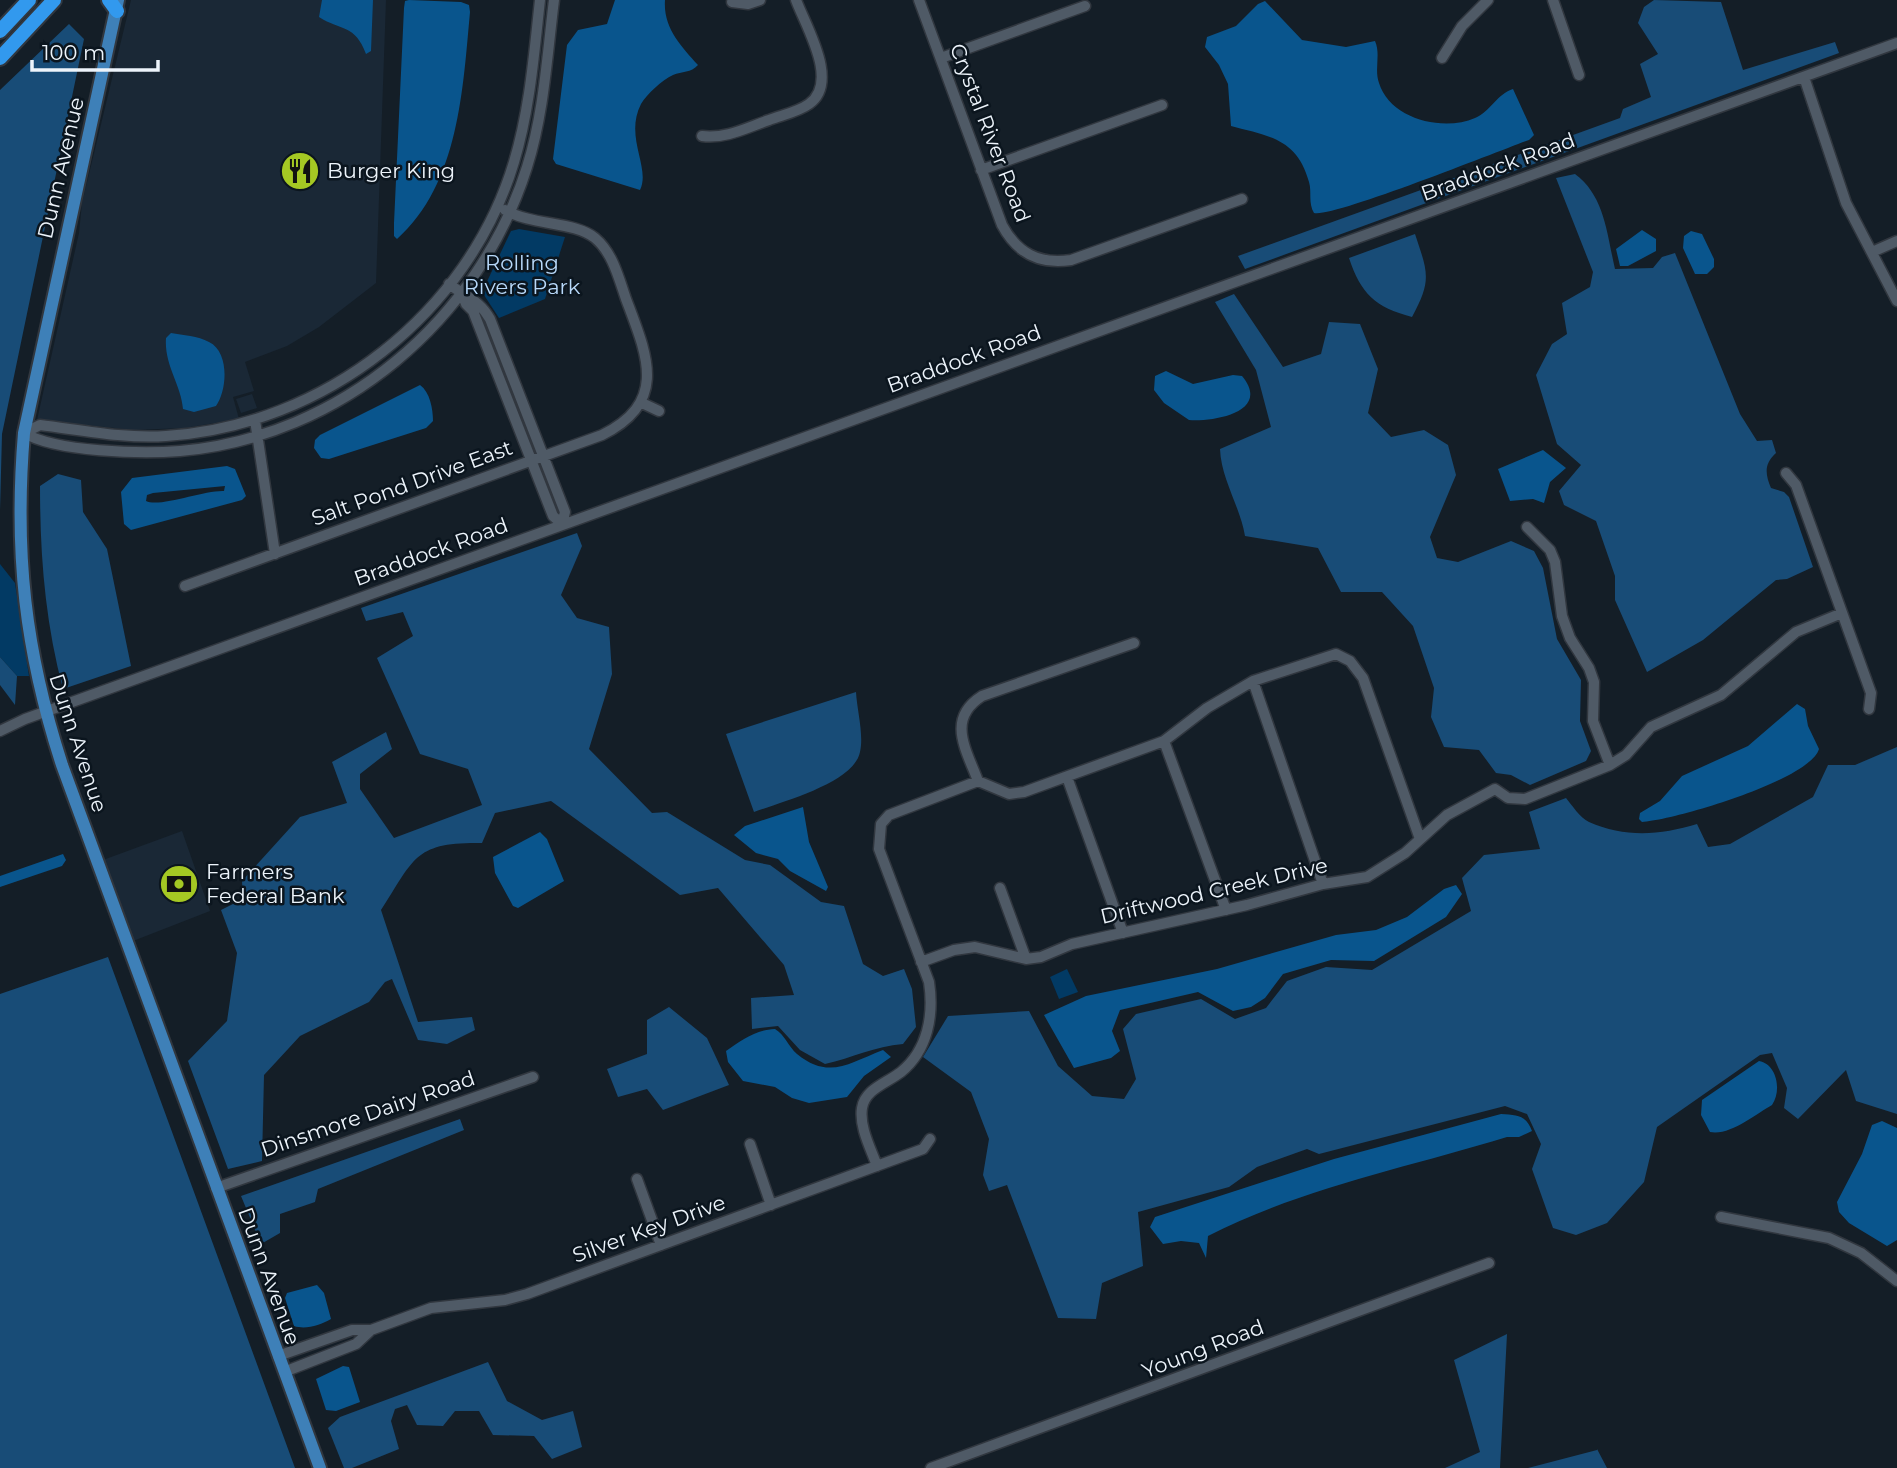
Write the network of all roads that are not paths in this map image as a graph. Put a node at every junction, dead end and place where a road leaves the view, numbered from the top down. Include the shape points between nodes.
1 (29, 0) edge
2 (54, 0) edge
3 (540, 0) edge
4 (554, 0) edge
5 (760, 0) edge
6 (796, 0) edge
7 (919, 0) edge
8 (1488, 0) edge
9 (1553, 0) edge
10 (732, 2) edge
11 (115, 4) edge
12 (1085, 6) dead end
13 (0, 31) edge
14 (1897, 43) edge
15 (0, 58) edge
16 (941, 58) junction
17 (1442, 58) dead end
18 (1579, 75) dead end
19 (1804, 77) junction
20 (1162, 106) dead end
21 (702, 136) dead end
22 (981, 170) junction
23 (1242, 199) dead end
24 (498, 206) junction
25 (510, 213) junction
26 (1897, 241) edge
27 (1872, 252) junction
28 (449, 284) junction
29 (462, 294) junction
30 (1897, 302) edge
31 (642, 402) junction
32 (659, 411) dead end
33 (255, 420) junction
34 (24, 433) junction
35 (258, 437) junction
36 (544, 456) junction
37 (531, 460) junction
38 (1786, 473) dead end
39 (562, 524) junction
40 (1527, 527) dead end
41 (275, 554) junction
42 (185, 586) dead end
43 (1842, 613) junction
44 (1134, 643) dead end
45 (1253, 681) junction
46 (1869, 709) dead end
47 (45, 712) junction
48 (0, 731) edge
49 (1164, 741) junction
50 (1610, 765) junction
51 (1067, 777) junction
52 (978, 781) junction
53 (1420, 839) junction
54 (1323, 884) junction
55 (1000, 888) dead end
56 (1226, 910) junction
57 (1123, 933) junction
58 (1026, 959) junction
59 (921, 962) junction
60 (533, 1077) dead end
61 (930, 1139) dead end
62 (750, 1144) dead end
63 (877, 1166) junction
64 (637, 1180) dead end
65 (216, 1188) junction
66 (771, 1205) junction
67 (1721, 1217) dead end
68 (662, 1245) junction
69 (1489, 1263) dead end
70 (1897, 1281) edge
71 (371, 1330) junction
72 (278, 1356) junction
73 (284, 1372) junction
74 (320, 1468) edge
75 (930, 1468) edge

1 - 13 highway
2 - 15 highway
3 - 24 street via 525,120
4 - 25 street via 536,135
5 - 10 street
6 - 21 street via 821,67 818,94 804,107 719,138
7 - 16 street, Crystal River Road
8 - 17 street via 1462,26
9 - 18 street
11 - 34 main road, Dunn Avenue
12 - 16 street
14 - 19 street, Braddock Road
16 - 22 street, Crystal River Road
19 - 27 street via 1846,203
19 - 39 street, Braddock Road
20 - 22 street
22 - 23 street, Crystal River Road via 1009,238 1023,253 1045,261 1071,260
24 - 25 street
24 - 28 street
25 - 29 street
25 - 31 street via 584,232 608,254 647,355 649,375
26 - 27 street
27 - 30 street
28 - 29 street
28 - 33 street via 414,324 364,366 309,398
29 - 35 street via 409,351 378,376 341,401
29 - 36 street via 473,297 490,319
29 - 37 street via 473,311
31 - 32 street
31 - 36 street, Salt Pond Drive East via 620,426
33 - 34 street via 165,436 40,425
33 - 35 street
34 - 35 street via 38,442 126,452 199,449
34 - 47 main road, Dunn Avenue via 21,583
35 - 41 street
36 - 37 street, Salt Pond Drive East
36 - 39 street via 565,512
37 - 39 street via 553,516
37 - 41 street, Salt Pond Drive East
38 - 43 street via 1796,485
39 - 47 street, Braddock Road
40 - 50 street via 1550,550 1555,562 1562,615 1594,682 1593,721
41 - 42 street, Salt Pond Drive East
43 - 46 street via 1871,693
43 - 50 street via 1796,632 1721,695 1651,727 1626,755
44 - 52 street via 961,707 961,735
45 - 49 street
45 - 53 street via 1321,656 1352,657
45 - 54 street
47 - 48 street, Braddock Road
47 - 65 main road, Dunn Avenue
49 - 51 street
49 - 56 street
50 - 53 street, Driftwood Creek Drive via 1525,799 1508,798 1495,789 1447,815
51 - 52 street via 1009,794
51 - 57 street
52 - 59 street via 878,820 879,849
53 - 54 street, Driftwood Creek Drive via 1367,877
54 - 56 street, Driftwood Creek Drive
55 - 58 street
56 - 57 street, Driftwood Creek Drive
57 - 58 street, Driftwood Creek Drive
58 - 59 street, Driftwood Creek Drive via 975,947
59 - 63 street via 932,1000 929,1028 919,1051 902,1071 879,1085 862,1107 864,1130
60 - 65 street, Dinsmore Dairy Road
61 - 63 street, Silver Key Drive via 923,1149
62 - 66 street
63 - 66 street, Silver Key Drive
64 - 68 street
65 - 72 main road, Dunn Avenue
66 - 68 street, Silver Key Drive
67 - 70 street via 1836,1241
68 - 71 street, Silver Key Drive via 516,1297 431,1308
69 - 75 street, Young Road
71 - 72 street, Silver Key Drive via 352,1330
71 - 73 street, Silver Key Drive via 356,1344
72 - 73 main road, Dunn Avenue
73 - 74 main road, Dunn Avenue

